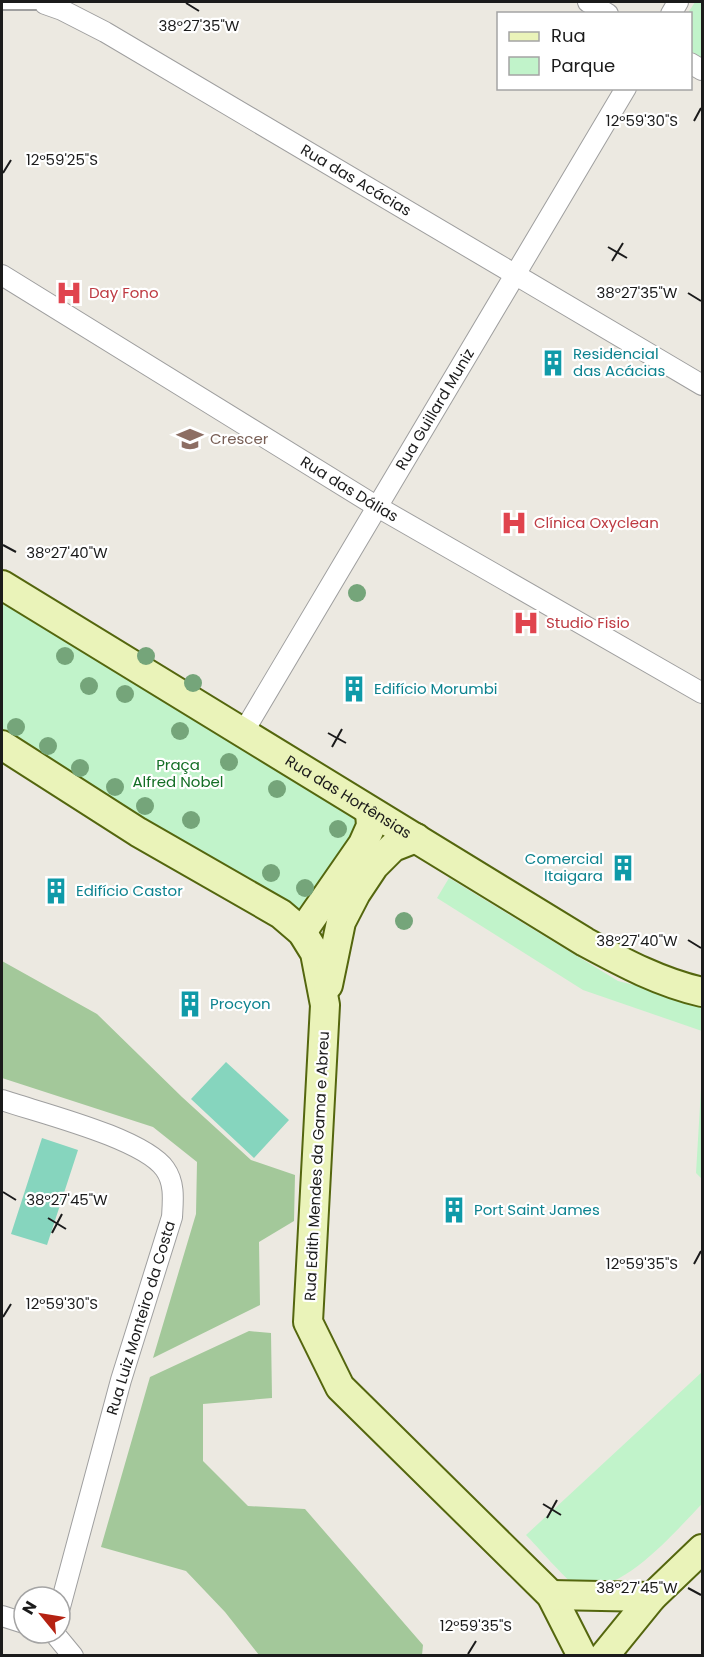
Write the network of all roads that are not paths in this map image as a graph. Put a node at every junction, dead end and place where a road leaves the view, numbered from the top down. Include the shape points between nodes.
1 (588, 2) edge
2 (46, 3) edge
3 (2, 4) edge
4 (605, 12) edge
5 (626, 90) edge
6 (2, 275) edge
7 (516, 275) junction
8 (702, 385) edge
9 (376, 506) junction
10 (2, 585) edge
11 (702, 693) edge
12 (244, 731) junction
13 (2, 745) edge
14 (370, 812) junction
15 (416, 838) junction
16 (302, 932) junction
17 (702, 992) edge
18 (325, 1005) junction
19 (2, 1100) edge
20 (702, 1549) edge
21 (66, 1585) edge
22 (551, 1595) junction
23 (652, 1597) junction
24 (582, 1656) edge
25 (604, 1656) edge

1 - 4 street
2 - 3 lane, Rua das Acácias
2 - 7 street, Rua das Acácias via 105,32
5 - 7 street, Rua Guillard Muniz
6 - 9 street, Rua das Dálias
7 - 8 street, Rua das Acácias
7 - 9 street, Rua Guillard Muniz
9 - 11 street, Rua das Dálias
9 - 12 street, Rua Guillard Muniz
10 - 12 street, Rua das Hortênsias
12 - 14 street, Rua das Hortênsias
13 - 16 street, Rua Edith Mendes da Gama e Abreu via 138,832 281,914
14 - 15 street, Rua das Hortênsias
14 - 16 street via 363,844
15 - 17 street, Rua das Hortênsias via 631,968 668,984
15 - 18 street via 393,847 356,893 336,940
16 - 18 street, Rua Edith Mendes da Gama e Abreu via 315,953
18 - 22 street, Rua Edith Mendes da Gama e Abreu via 308,1322 340,1387
19 - 21 street, Rua Luiz Monteiro da Costa via 134,1145 156,1158 174,1191 172,1217
20 - 23 street
22 - 23 street
22 - 24 street, Rua Edith Mendes da Gama e Abreu
23 - 25 street

